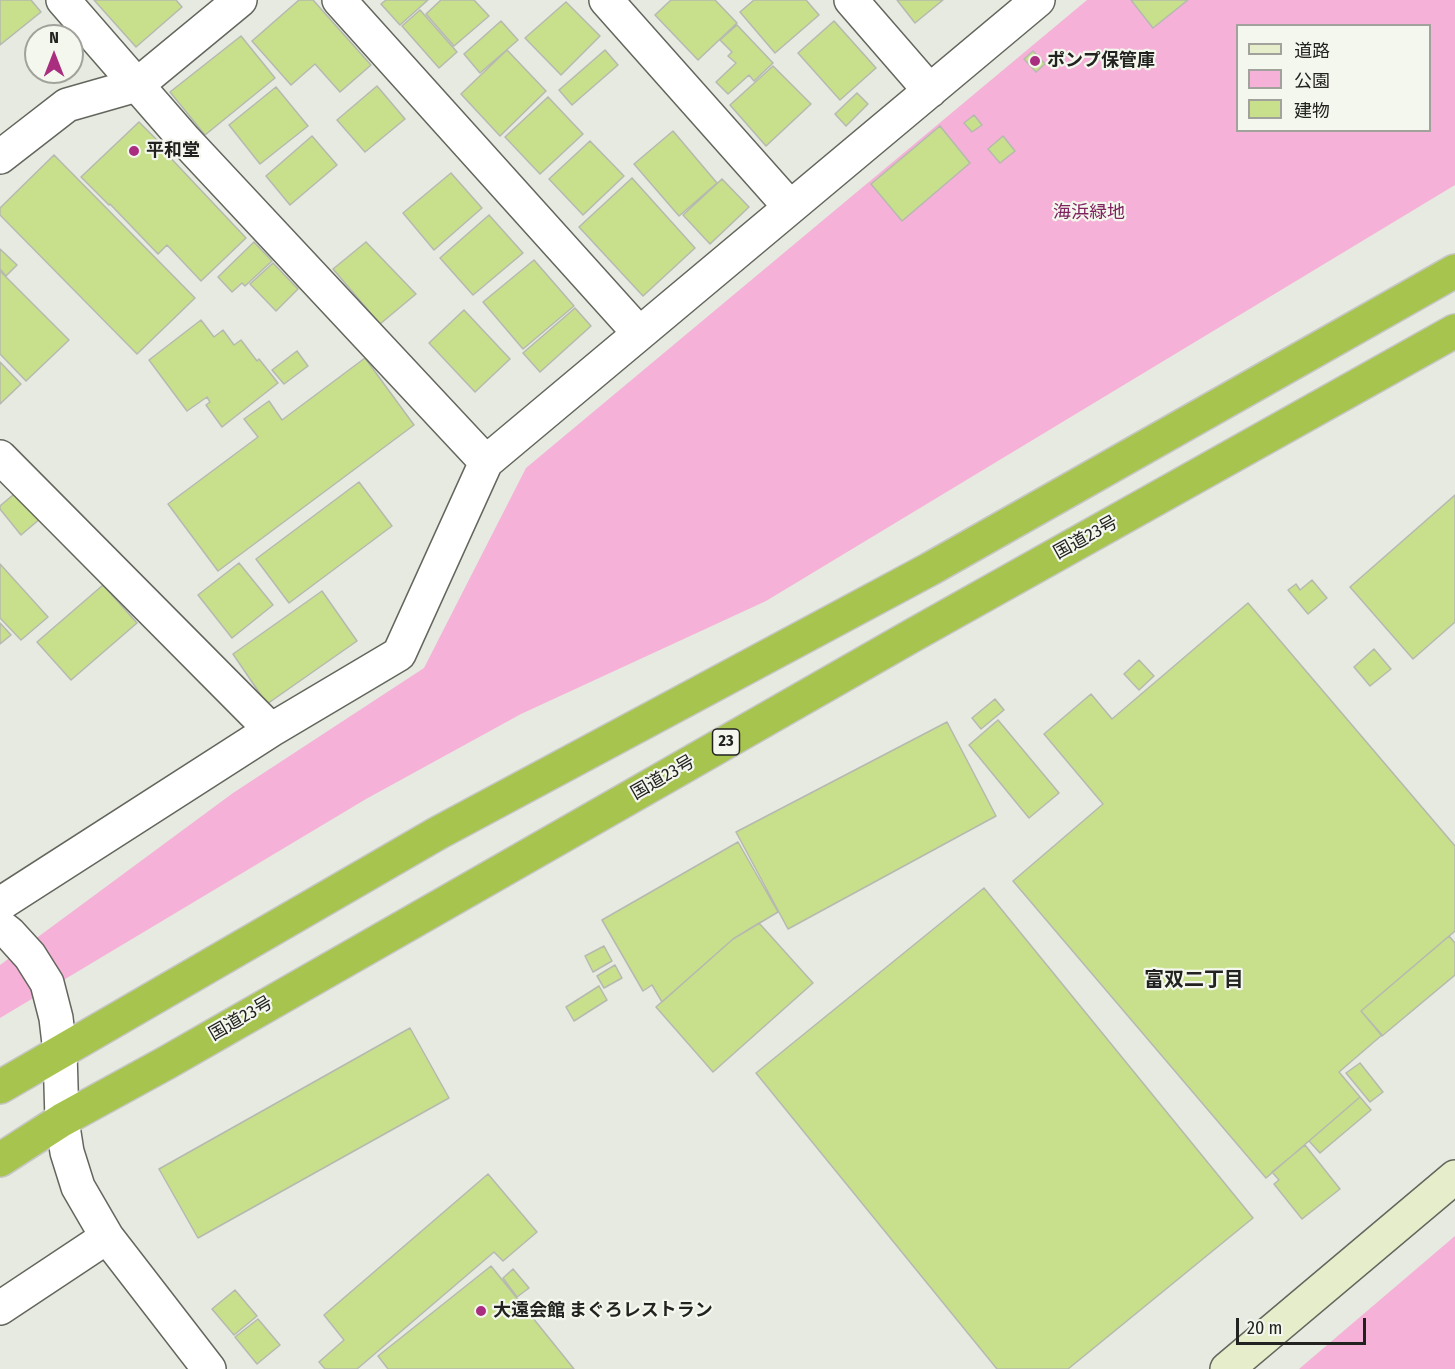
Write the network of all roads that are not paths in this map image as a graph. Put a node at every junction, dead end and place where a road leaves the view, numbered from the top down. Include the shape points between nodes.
1 (63, 0) edge
2 (240, 0) edge
3 (339, 0) edge
4 (606, 0) edge
5 (851, 0) edge
6 (1038, 0) edge
7 (137, 85) junction
8 (930, 91) junction
9 (0, 157) edge
10 (790, 207) junction
11 (1455, 271) edge
12 (1455, 331) edge
13 (639, 333) junction
14 (0, 457) edge
15 (486, 462) junction
16 (271, 730) junction
17 (2, 925) edge
18 (60, 1052) junction
19 (0, 1087) edge
20 (62, 1120) junction
21 (0, 1160) edge
22 (1455, 1177) edge
23 (107, 1237) junction
24 (0, 1308) edge
25 (209, 1369) edge
26 (1227, 1369) edge

1 - 7 street
2 - 7 street
3 - 13 street
4 - 10 street
5 - 8 street
6 - 8 street
7 - 9 street via 67,105
7 - 15 street
8 - 10 street
10 - 13 street
11 - 18 highway via 930,569 438,833
12 - 20 highway, 国道23号 / 23
13 - 15 street
14 - 16 street
15 - 16 street via 399,654
16 - 17 street
17 - 18 street via 30,956 47,983
18 - 19 highway
18 - 20 street
20 - 21 highway, 国道23号 / 23
20 - 23 street via 78,1186
22 - 26 street
23 - 24 street
23 - 25 street

